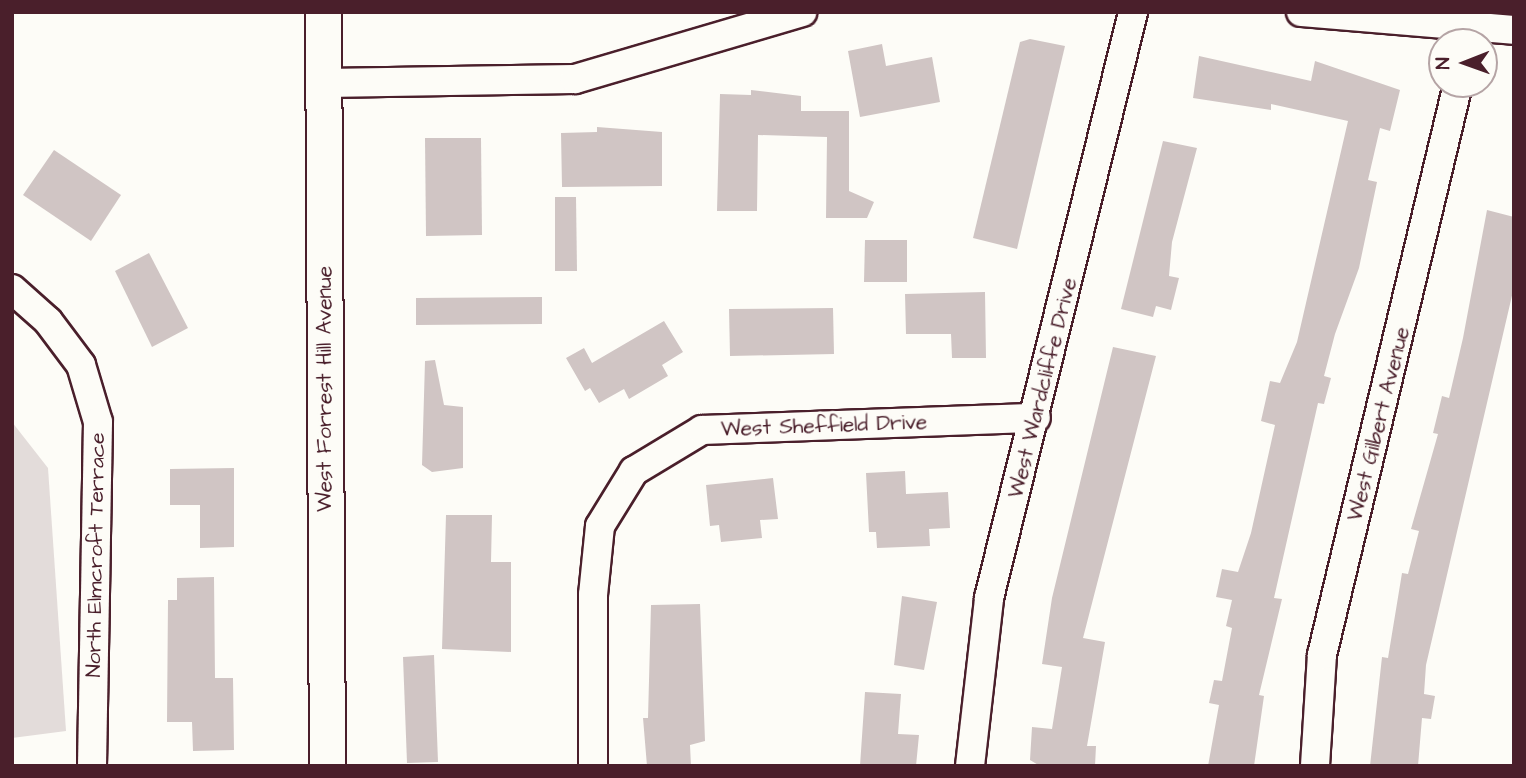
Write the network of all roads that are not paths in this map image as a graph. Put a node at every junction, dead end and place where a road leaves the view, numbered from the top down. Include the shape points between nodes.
1 (323, 12) edge
2 (802, 12) edge
3 (1133, 12) edge
4 (1301, 12) edge
5 (1469, 27) edge
6 (1514, 30) edge
7 (324, 83) junction
8 (1455, 98) edge
9 (12, 289) edge
10 (1035, 418) junction
11 (92, 766) edge
12 (327, 766) edge
13 (593, 766) edge
14 (970, 766) edge
15 (1315, 766) edge

1 - 7 street, West Forrest Hill Avenue
2 - 7 street via 575,79
3 - 10 street, West Wardcliffe Drive
4 - 5 street
5 - 6 street
7 - 12 street, West Forrest Hill Avenue
8 - 15 street, West Gilbert Avenue via 1322,654
9 - 11 street, North Elmcroft Terrace via 48,321 81,365 98,422
10 - 13 street, West Sheffield Drive via 702,430 634,471 600,526 593,595
10 - 14 street, West Wardcliffe Drive via 989,598

